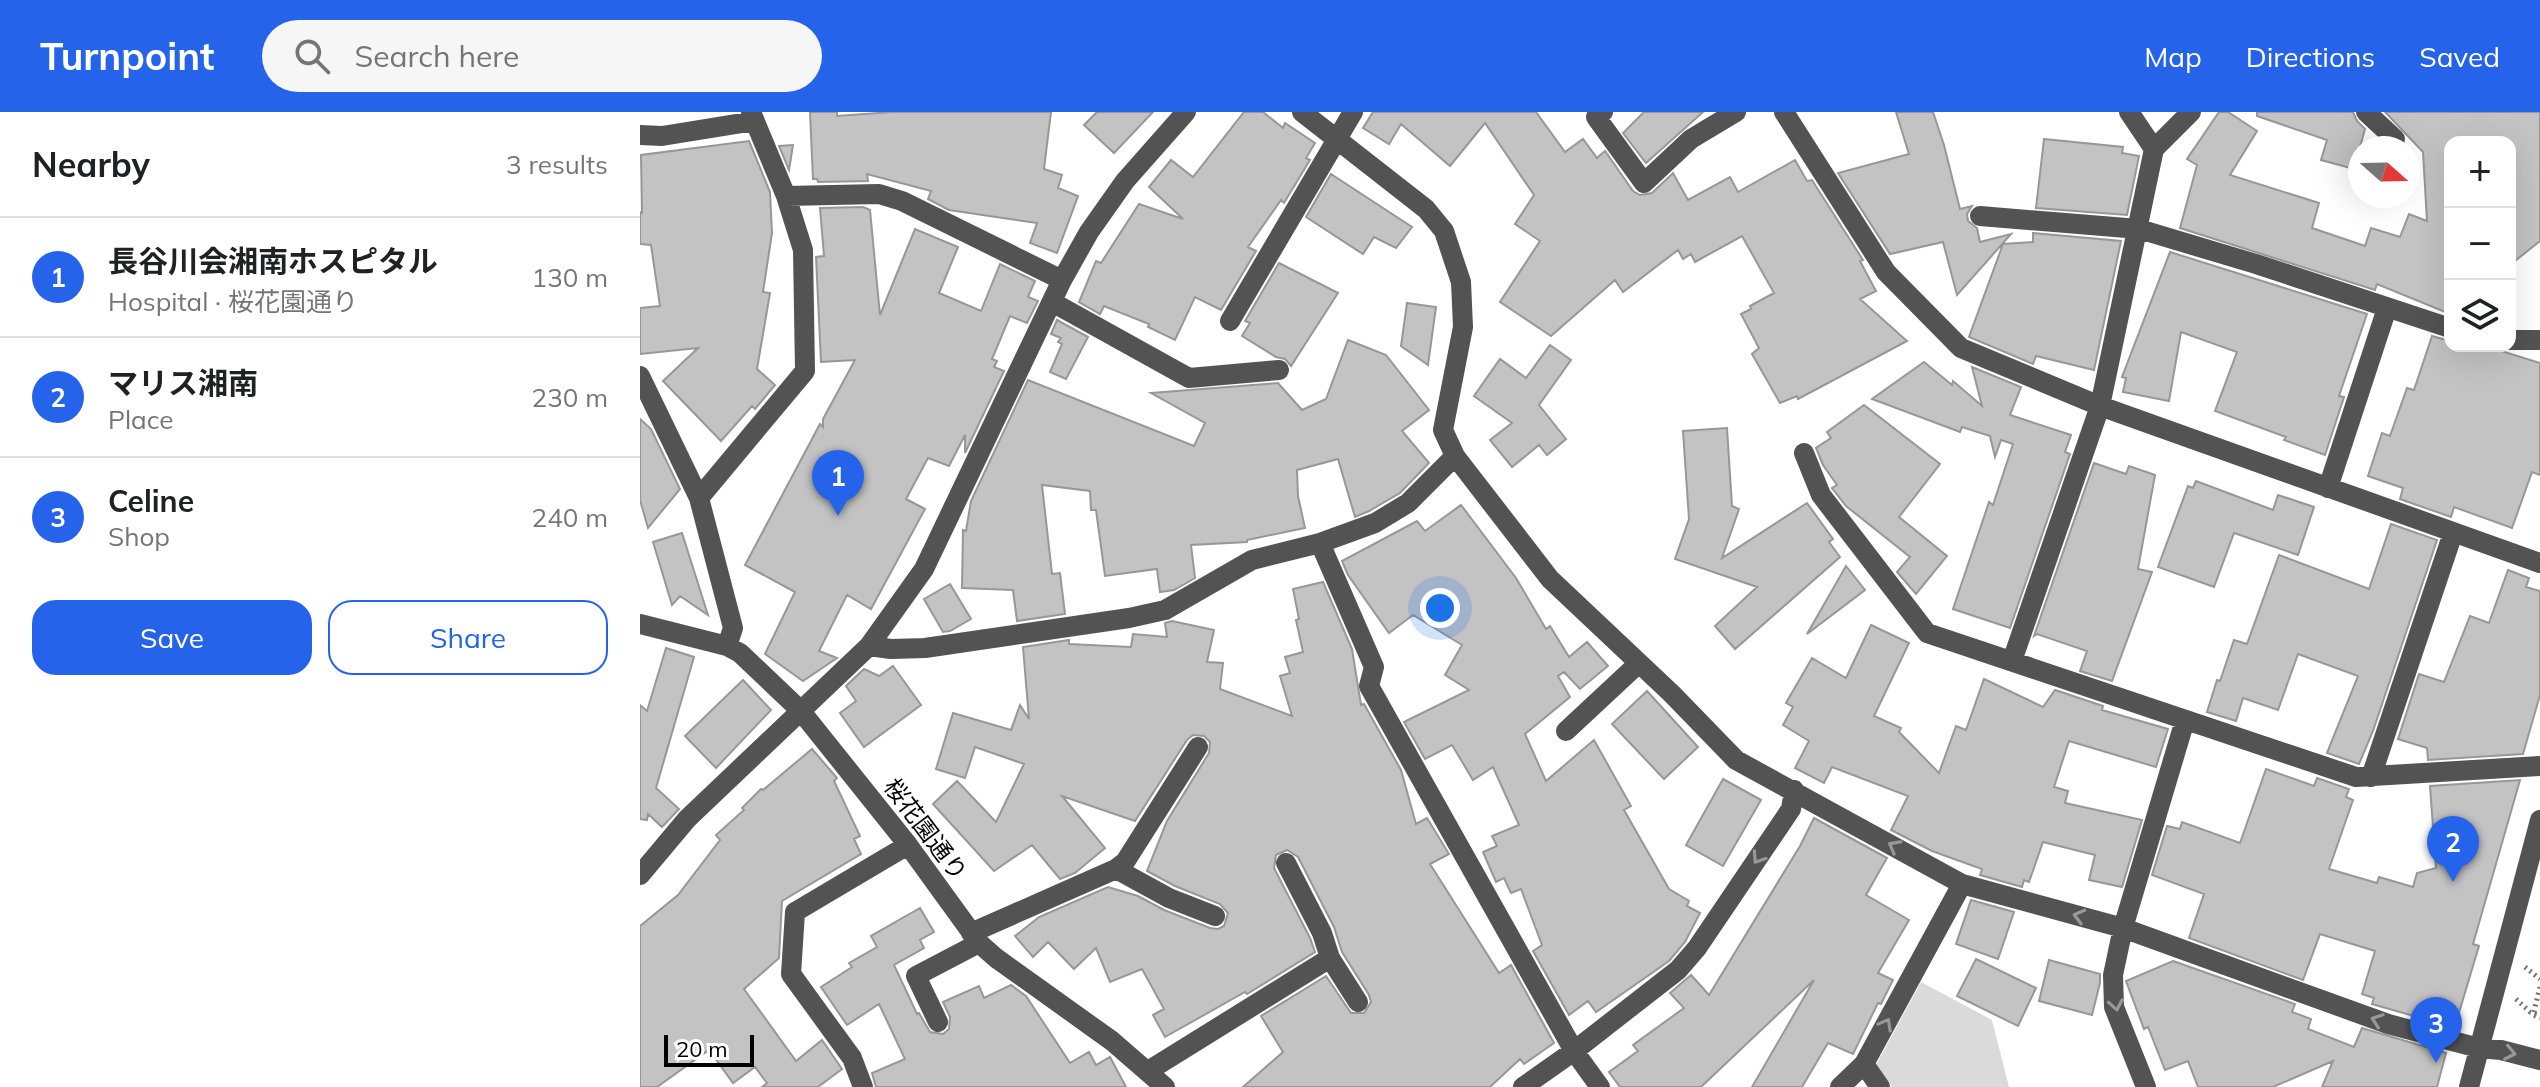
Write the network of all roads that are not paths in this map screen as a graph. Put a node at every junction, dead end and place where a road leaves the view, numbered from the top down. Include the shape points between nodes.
1 (1186, 112) edge
2 (1302, 112) edge
3 (1353, 112) edge
4 (1603, 112) edge
5 (1736, 112) edge
6 (1784, 112) edge
7 (2129, 112) edge
8 (2191, 112) edge
9 (2366, 112) edge
10 (753, 116) edge
11 (640, 135) edge
12 (2392, 136) edge
13 (1338, 139) junction
14 (2154, 149) junction
15 (786, 196) junction
16 (1980, 216) dead end
17 (2139, 229) junction
18 (1062, 280) junction
19 (1052, 302) junction
20 (2387, 308) junction
21 (1230, 321) dead end
22 (2444, 326) edge
23 (2516, 340) edge
24 (2540, 340) edge
25 (1279, 370) dead end
26 (640, 376) edge
27 (2100, 406) junction
28 (1804, 453) dead end
29 (1455, 456) junction
30 (2328, 488) junction
31 (699, 498) junction
32 (2453, 533) junction
33 (1320, 543) junction
34 (2540, 563) edge
35 (640, 624) edge
36 (727, 646) junction
37 (869, 646) junction
38 (2012, 661) junction
39 (1639, 663) junction
40 (800, 710) junction
41 (2185, 720) junction
42 (1566, 731) dead end
43 (1198, 747) dead end
44 (2540, 766) edge
45 (2371, 777) junction
46 (1794, 790) junction
47 (2540, 820) edge
48 (908, 845) junction
49 (1286, 863) dead end
50 (1116, 869) junction
51 (640, 875) edge
52 (1962, 884) junction
53 (1215, 916) dead end
54 (2123, 928) junction
55 (975, 938) junction
56 (1330, 958) junction
57 (1358, 1002) dead end
58 (938, 1022) dead end
59 (2479, 1048) junction
60 (1574, 1051) junction
61 (2540, 1060) edge
62 (1864, 1064) junction
63 (1148, 1071) junction
64 (863, 1087) edge
65 (1165, 1087) edge
66 (1523, 1087) edge
67 (1600, 1087) edge
68 (1840, 1087) edge
69 (1880, 1087) edge
70 (2146, 1087) edge
71 (2469, 1087) edge

1 - 18 street via 1125,181
2 - 13 street
3 - 13 street
4 - 5 street via 1596,117 1644,183 1691,139
6 - 27 street via 1886,272 1961,348
7 - 14 street
8 - 14 street
9 - 12 street
10 - 11 street via 662,136
10 - 15 street
13 - 21 street
13 - 29 street via 1426,209 1444,231 1462,297 1463,327 1443,430
14 - 17 street
15 - 18 street via 879,194 902,201
15 - 31 street via 803,250 805,371
16 - 17 street
17 - 20 street
17 - 27 street
18 - 19 street
19 - 25 street via 1189,378
19 - 37 street via 924,569
20 - 22 street
20 - 30 street
23 - 24 street
26 - 31 street
27 - 30 street
27 - 38 street
28 - 38 street via 1821,495 1927,633
29 - 33 street via 1408,503 1375,523
29 - 39 street via 1550,579
30 - 32 street
31 - 36 street via 733,628
32 - 34 street
32 - 45 street
33 - 37 street via 1252,560 1165,610 925,648
33 - 60 street via 1374,667 1369,686
35 - 36 street, 桜花園通り
36 - 40 street, 桜花園通り
37 - 40 street
38 - 41 street
39 - 42 street
39 - 46 street via 1736,760
40 - 48 street, 桜花園通り
40 - 51 street via 687,819
41 - 45 street via 2356,777
41 - 54 street
43 - 50 street
44 - 45 street
52 -> 46 street
46 -> 60 street via 1791,809 1697,948 1678,970
47 - 59 street
48 - 55 street, 桜花園通り
48 - 64 street via 795,912 791,974 852,1058
49 - 56 street
50 - 53 street
50 - 55 street
54 -> 52 street
62 -> 52 street
59 -> 54 street via 2388,1024
54 -> 70 street via 2113,975 2114,1007
55 - 58 street via 916,976
55 - 63 street, 桜花園通り
56 - 57 street
56 - 63 street
59 -> 61 street
59 - 71 street
60 - 66 street
60 - 67 street
62 - 68 street
62 - 69 street
63 - 65 street, 桜花園通り

